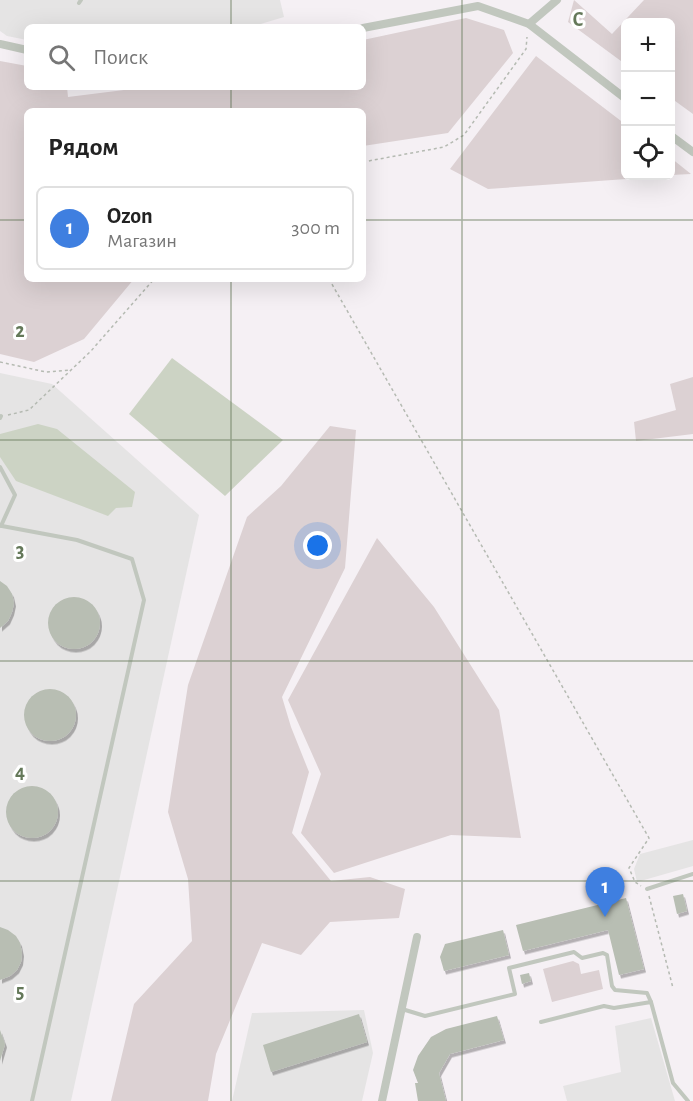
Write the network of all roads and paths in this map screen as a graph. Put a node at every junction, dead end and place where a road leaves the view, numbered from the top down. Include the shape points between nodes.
1 (557, 0) edge
2 (529, 24) junction
3 (366, 27) edge
4 (0, 44) edge
5 (24, 49) edge
6 (621, 95) edge
7 (675, 139) edge
8 (693, 152) edge
9 (366, 161) edge
10 (151, 282) edge
11 (331, 282) edge
12 (0, 362) edge
13 (72, 370) junction
14 (1, 417) edge
15 (0, 467) edge
16 (1, 526) edge
17 (693, 874) edge
18 (647, 889) junction
19 (417, 938) dead end
20 (673, 988) dead end
21 (651, 1002) junction
22 (402, 1009) junction
23 (541, 1022) dead end
24 (32, 1101) edge
25 (382, 1101) edge
26 (688, 1101) edge

1 - 2 street
2 - 3 street via 478,6
2 - 6 street
2 - 9 path via 526,49 464,135 444,147
4 - 5 street
7 - 8 street
10 - 13 path
11 - 18 path via 649,838 628,868 635,882
12 - 13 path via 46,372
13 - 14 path via 29,410
15 - 16 lane via 15,495
16 - 24 lane via 77,540 132,559 144,600
17 - 18 lane
18 - 20 path
19 - 22 street
21 - 22 lane via 648,993 615,990 607,955 582,958 574,952 509,968 515,994 425,1016
21 - 23 lane via 604,1006
21 - 26 lane via 673,1083
22 - 25 street

